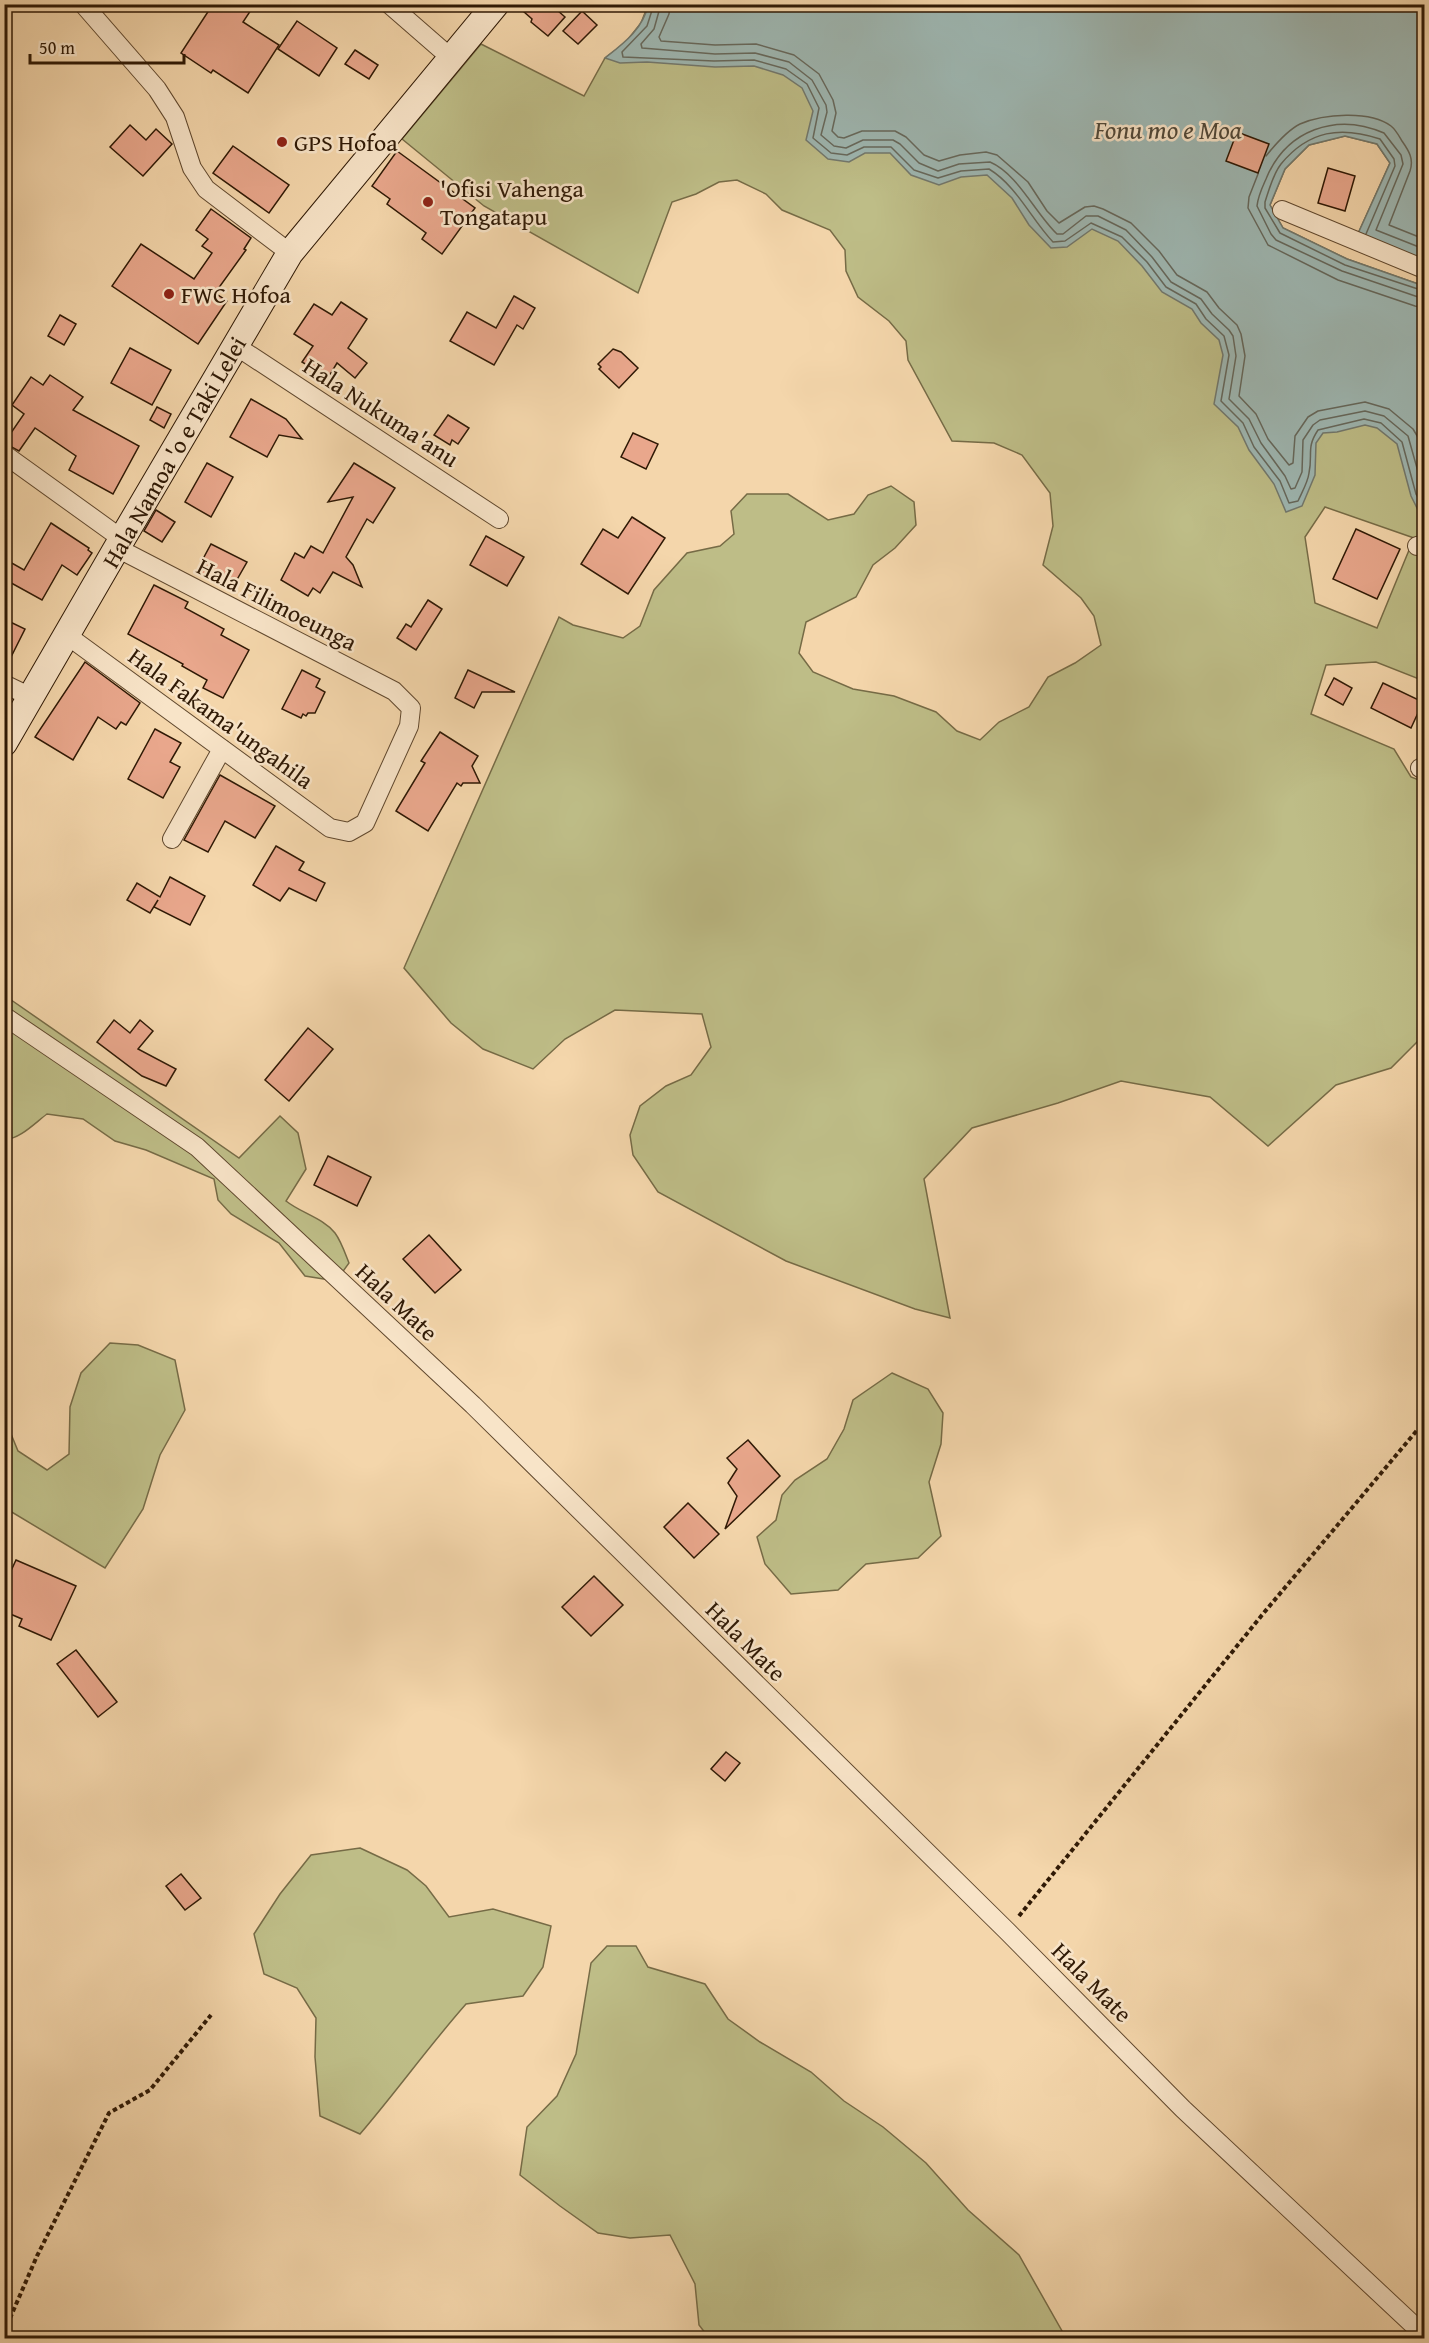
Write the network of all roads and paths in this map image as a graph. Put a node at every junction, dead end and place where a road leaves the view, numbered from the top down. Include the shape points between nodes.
1 (83, 4) edge
2 (389, 4) edge
3 (496, 4) edge
4 (451, 58) junction
5 (1282, 210) dead end
6 (290, 253) junction
7 (1425, 269) edge
8 (236, 346) junction
9 (4, 454) edge
10 (499, 519) dead end
11 (119, 543) junction
12 (68, 636) junction
13 (4, 684) edge
14 (31, 697) junction
15 (4, 743) edge
16 (222, 749) junction
17 (349, 832) joint
18 (172, 839) dead end
19 (4, 1017) edge
20 (1425, 1422) edge
21 (1007, 1931) junction
22 (211, 2015) dead end
23 (4, 2332) edge
24 (1425, 2335) edge

1 - 6 street via 157,89 175,117 192,168 206,189
2 - 4 street
3 - 4 street, Hala Namoa 'o e Taki Lelei
4 - 6 street, Hala Namoa 'o e Taki Lelei
5 - 7 street
6 - 8 street, Hala Namoa 'o e Taki Lelei
8 - 10 street, Hala Nukuma'anu
8 - 11 street, Hala Namoa 'o e Taki Lelei
9 - 11 street, Hala Filimoeunga
11 - 12 street, Hala Namoa 'o e Taki Lelei
11 - 17 street, Hala Filimoeunga via 394,691 411,708 409,726 365,823
12 - 14 street, Hala Namoa 'o e Taki Lelei
12 - 16 street, Hala Fakama'ungahila
13 - 14 street
14 - 15 street, Hala Namoa 'o e Taki Lelei
16 - 17 street, Hala Fakama'ungahila via 330,828
16 - 18 street
19 - 21 street, Hala Mate via 197,1147 481,1413
20 - 21 path via 1262,1615
21 - 24 street, Hala Mate via 1183,2109
22 - 23 path via 150,2090 109,2113 37,2256

